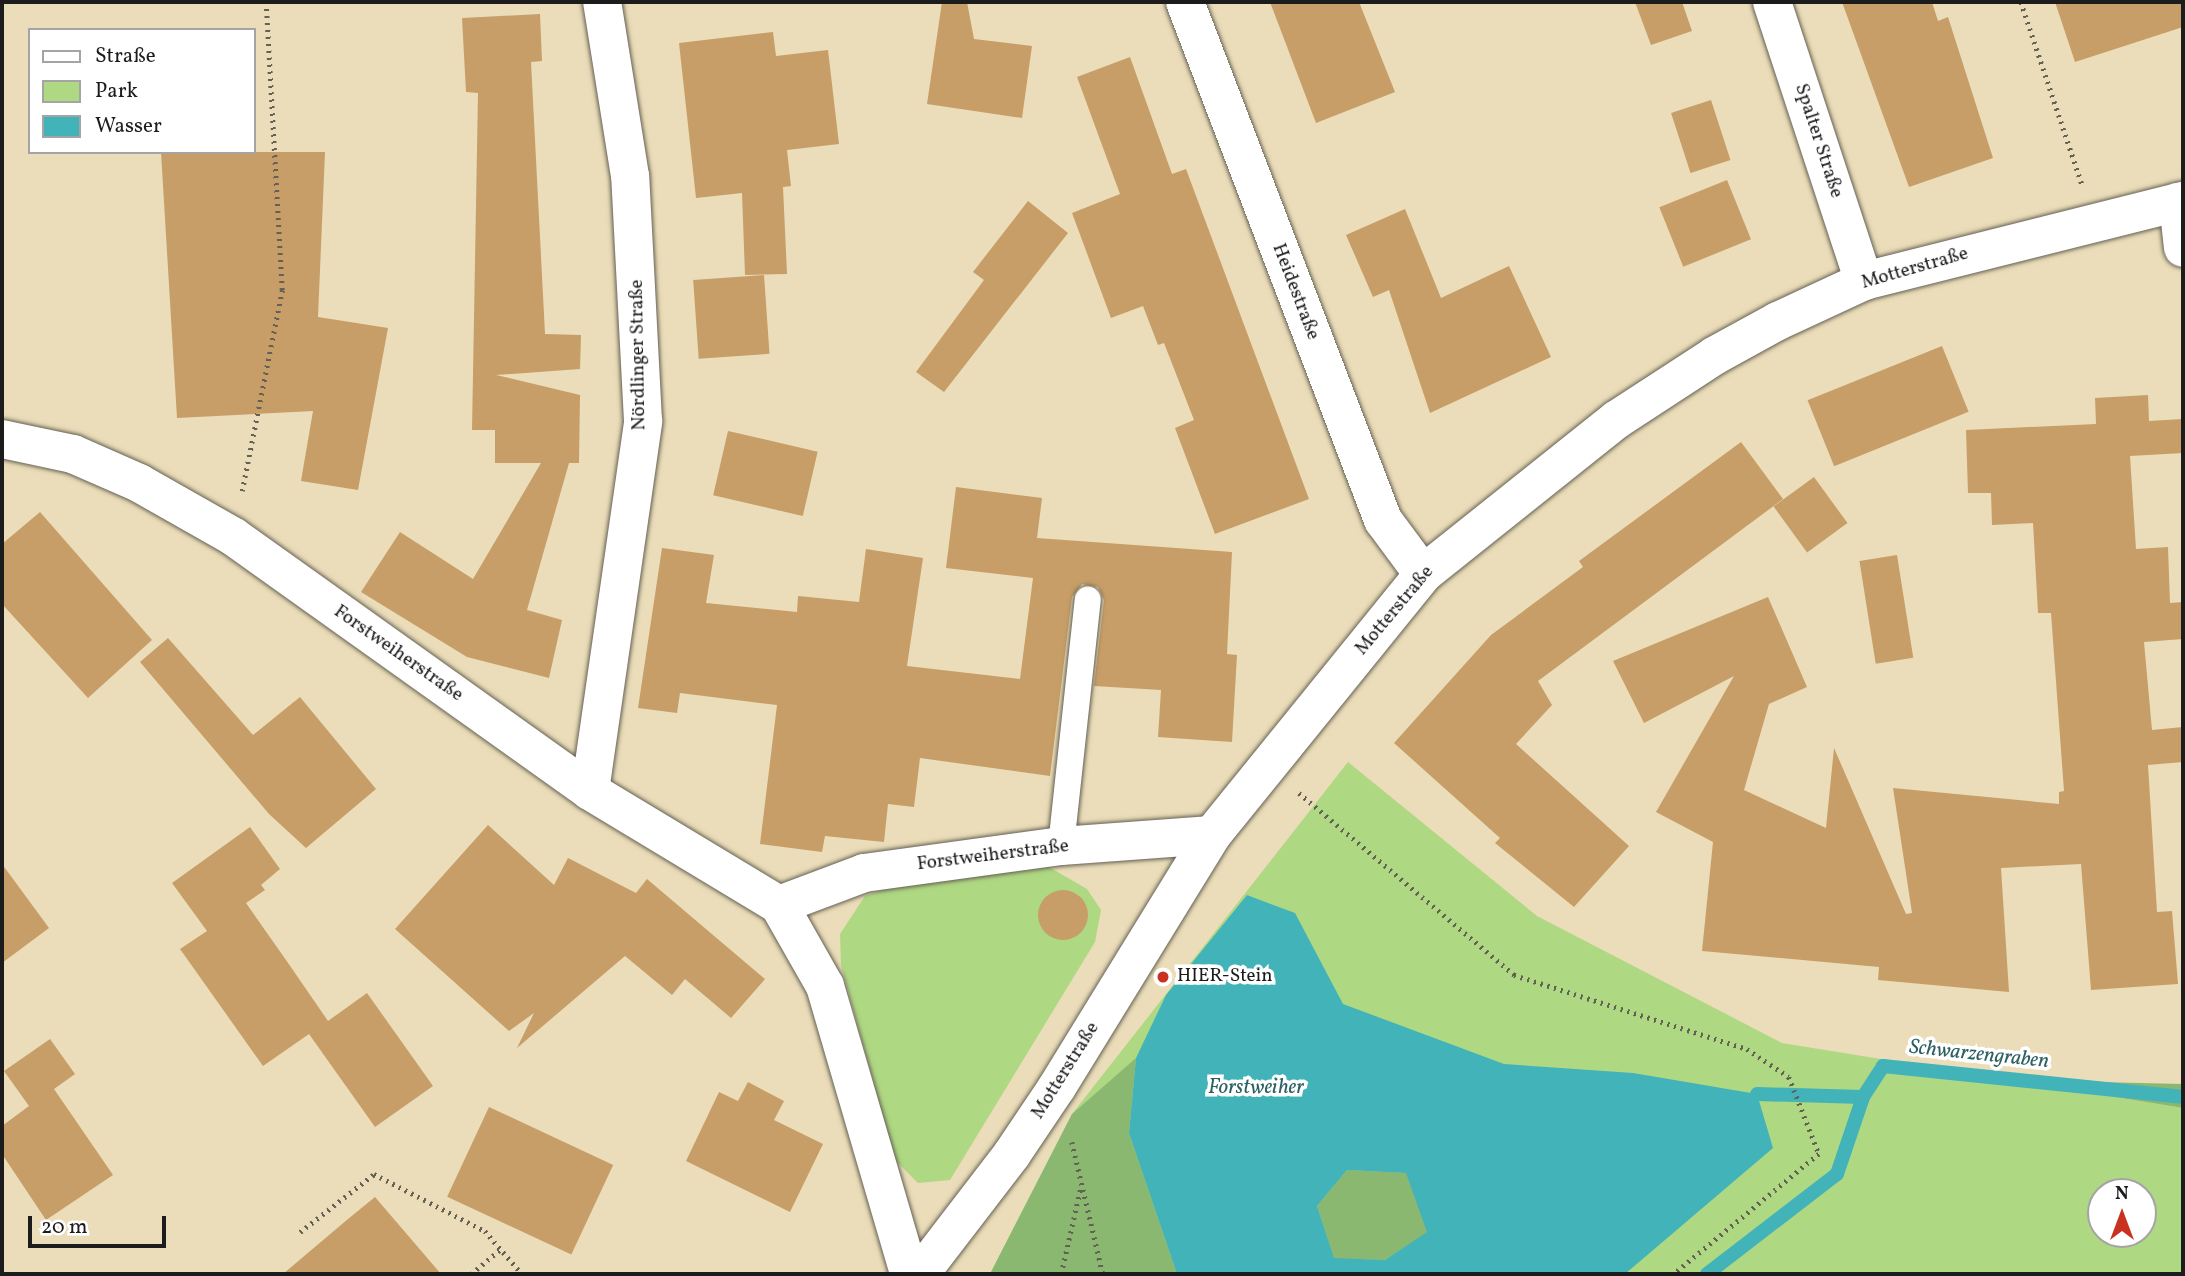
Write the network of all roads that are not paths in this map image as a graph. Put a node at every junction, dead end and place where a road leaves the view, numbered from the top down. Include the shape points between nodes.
1 (602, 2) edge
2 (1185, 2) edge
3 (1772, 2) edge
4 (2181, 201) edge
5 (2183, 248) edge
6 (1864, 281) junction
7 (2, 439) edge
8 (1423, 574) junction
9 (1088, 599) dead end
10 (590, 791) junction
11 (1212, 835) junction
12 (1060, 846) junction
13 (779, 905) junction
14 (909, 1274) edge
15 (920, 1274) edge

1 - 10 street, Nördlinger Straße via 630,176 643,421
2 - 8 street, Heidestraße via 1383,520
3 - 6 street, Spalter Straße
4 - 5 street, Motterstraße
4 - 6 street, Motterstraße
6 - 8 street, Motterstraße via 1714,356 1616,420
7 - 10 street, Forstweiherstraße via 73,454 139,483 234,537
8 - 11 street, Motterstraße
9 - 12 lane
10 - 13 street, Forstweiherstraße
11 - 12 street, Forstweiherstraße
11 - 15 street, Motterstraße via 1057,1087
12 - 13 street, Forstweiherstraße via 864,873
13 - 14 street, Forstweiherstraße via 825,986

